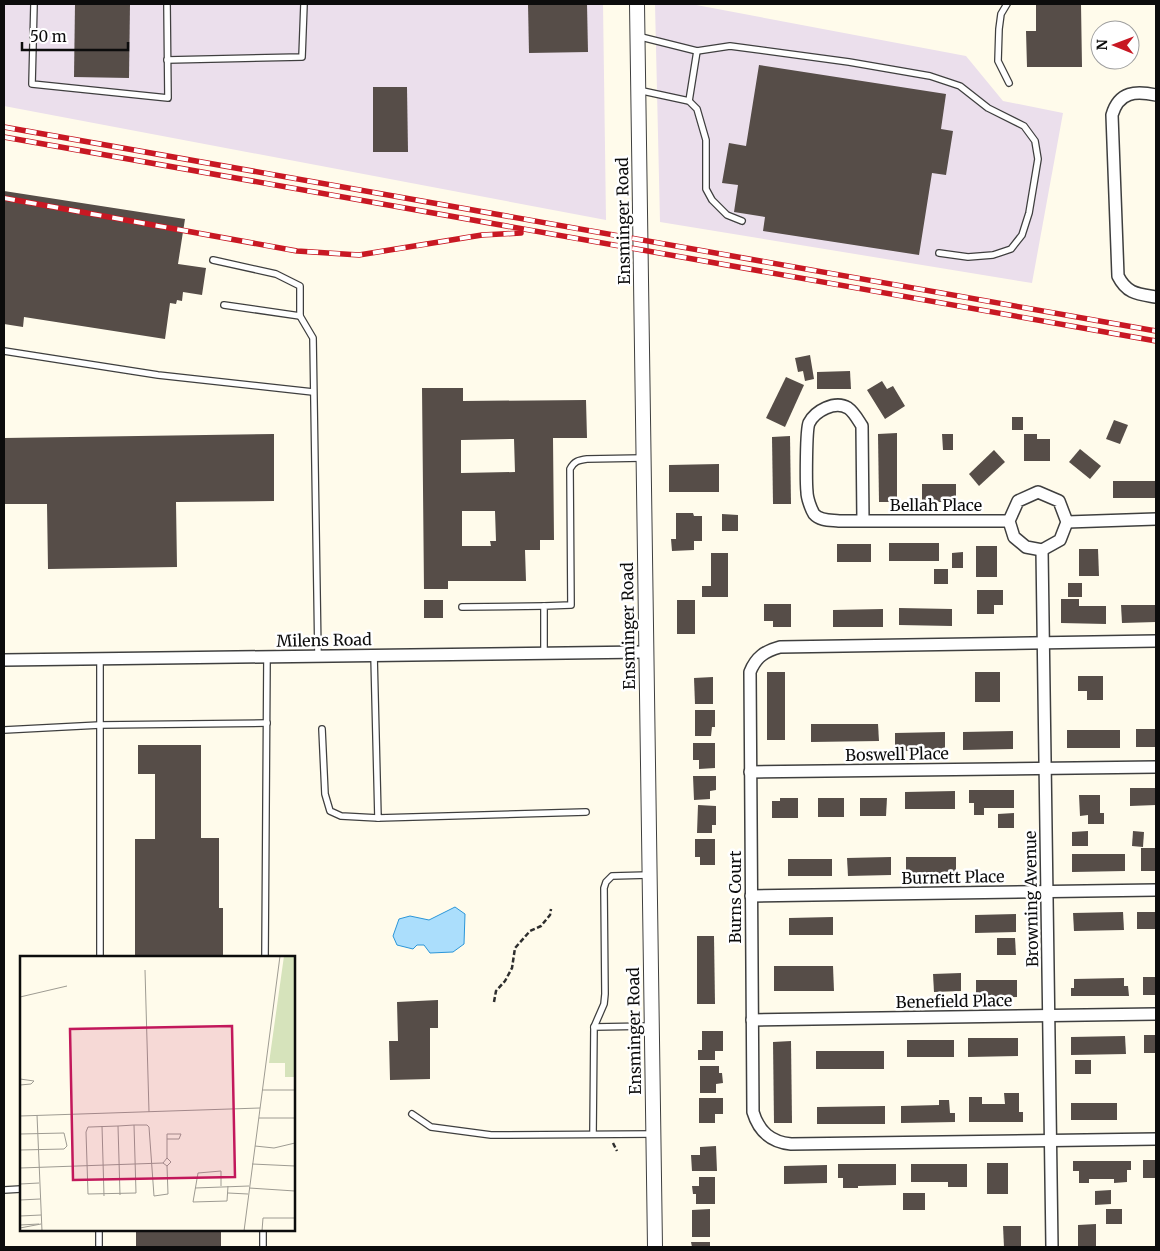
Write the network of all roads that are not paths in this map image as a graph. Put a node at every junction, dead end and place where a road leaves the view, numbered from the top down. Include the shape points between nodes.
1 (34, 4) edge
2 (167, 4) edge
3 (304, 4) edge
4 (637, 4) edge
5 (1007, 4) edge
6 (637, 36) junction
7 (697, 51) junction
8 (168, 60) junction
9 (1009, 83) dead end
10 (638, 90) junction
11 (1156, 95) edge
12 (689, 101) junction
13 (742, 221) dead end
14 (939, 253) dead end
15 (213, 260) dead end
16 (1156, 297) edge
17 (224, 305) dead end
18 (300, 316) junction
19 (4, 351) edge
20 (314, 392) junction
21 (643, 458) junction
22 (1156, 519) edge
23 (863, 520) junction
24 (1009, 521) junction
25 (1067, 522) junction
26 (1042, 550) junction
27 (544, 606) junction
28 (462, 608) dead end
29 (1156, 641) edge
30 (1043, 643) junction
31 (645, 652) junction
32 (544, 653) junction
33 (374, 655) junction
34 (318, 656) junction
35 (267, 657) junction
36 (100, 658) junction
37 (4, 660) edge
38 (267, 723) junction
39 (100, 725) junction
40 (322, 729) dead end
41 (4, 730) edge
42 (1156, 766) edge
43 (1045, 768) junction
44 (750, 772) junction
45 (586, 812) dead end
46 (378, 818) junction
47 (649, 875) junction
48 (1156, 890) edge
49 (1047, 892) junction
50 (751, 896) junction
51 (100, 956) edge
52 (265, 956) edge
53 (1156, 1014) edge
54 (1049, 1016) junction
55 (752, 1020) junction
56 (651, 1026) junction
57 (594, 1027) junction
58 (412, 1114) dead end
59 (592, 1134) junction
60 (653, 1134) junction
61 (1156, 1139) edge
62 (1050, 1140) junction
63 (20, 1189) edge
64 (4, 1190) edge
65 (99, 1231) edge
66 (263, 1231) edge
67 (99, 1247) edge
68 (262, 1247) edge
69 (655, 1247) edge
70 (1052, 1247) edge

1 - 8 lane via 32,84 168,98
2 - 8 lane
3 - 8 lane via 302,57
4 - 6 street, Ensminger Road
5 - 9 lane via 1001,14 998,61
6 - 7 lane
6 - 10 street, Ensminger Road
7 - 12 lane
7 - 14 lane via 730,46 930,76 960,86 988,108 1024,126 1035,141 1038,159 1022,234 1011,249 993,255 968,258
10 - 12 lane
10 - 21 street, Ensminger Road
11 - 16 street via 1139,92 1124,96 1112,115 1118,276 1131,291
12 - 13 lane via 697,109 706,140 706,188 712,200 727,215
15 - 18 lane via 276,274 300,286
17 - 18 lane
18 - 20 lane via 312,338
19 - 20 lane via 158,375
20 - 34 lane
21 - 27 lane via 587,459 572,465 571,605
21 - 31 street, Ensminger Road
22 - 25 street
23 - 23 street, Bellah Place via 822,520 814,514 807,494 808,425 815,414 825,408 848,408 862,426
23 - 24 street, Bellah Place
24 - 25 street via 1018,500 1038,492 1059,501
24 - 26 street via 1014,537 1026,547
25 - 26 street via 1060,540
26 - 30 street, Browning Avenue
27 - 28 lane
27 - 32 lane
29 - 30 street, Burns Court
30 - 43 street, Browning Avenue
30 - 44 street, Burns Court via 780,647 770,650 761,655 750,672
31 - 32 street, Milens Road
31 - 47 street, Ensminger Road
32 - 33 street, Milens Road
33 - 34 street, Milens Road
33 - 46 lane
34 - 35 street, Milens Road
35 - 36 street, Milens Road
35 - 38 lane
36 - 37 street, Milens Road
36 - 39 lane
38 - 39 lane
38 - 52 lane
39 - 41 lane
39 - 51 lane
40 - 46 lane via 325,794 330,811 341,816
42 - 43 street, Boswell Place
43 - 44 street, Boswell Place
43 - 49 street, Browning Avenue
44 - 50 street, Burns Court
45 - 46 lane
47 - 56 street, Ensminger Road
47 - 57 lane via 612,876 606,882 605,994
48 - 49 street, Burnett Place
49 - 50 street, Burnett Place
49 - 54 street, Browning Avenue
50 - 55 street, Burns Court
53 - 54 street, Benefield Place
54 - 55 street, Benefield Place
54 - 62 street, Browning Avenue
55 - 62 street, Burns Court via 753,1112 762,1131 771,1139 791,1144
56 - 57 lane
56 - 60 street, Ensminger Road
57 - 59 lane
58 - 59 lane via 431,1126 491,1135
59 - 60 lane
60 - 69 street, Ensminger Road
61 - 62 street, Burns Court
62 - 70 street, Browning Avenue
63 - 64 lane
65 - 67 lane
66 - 68 lane

